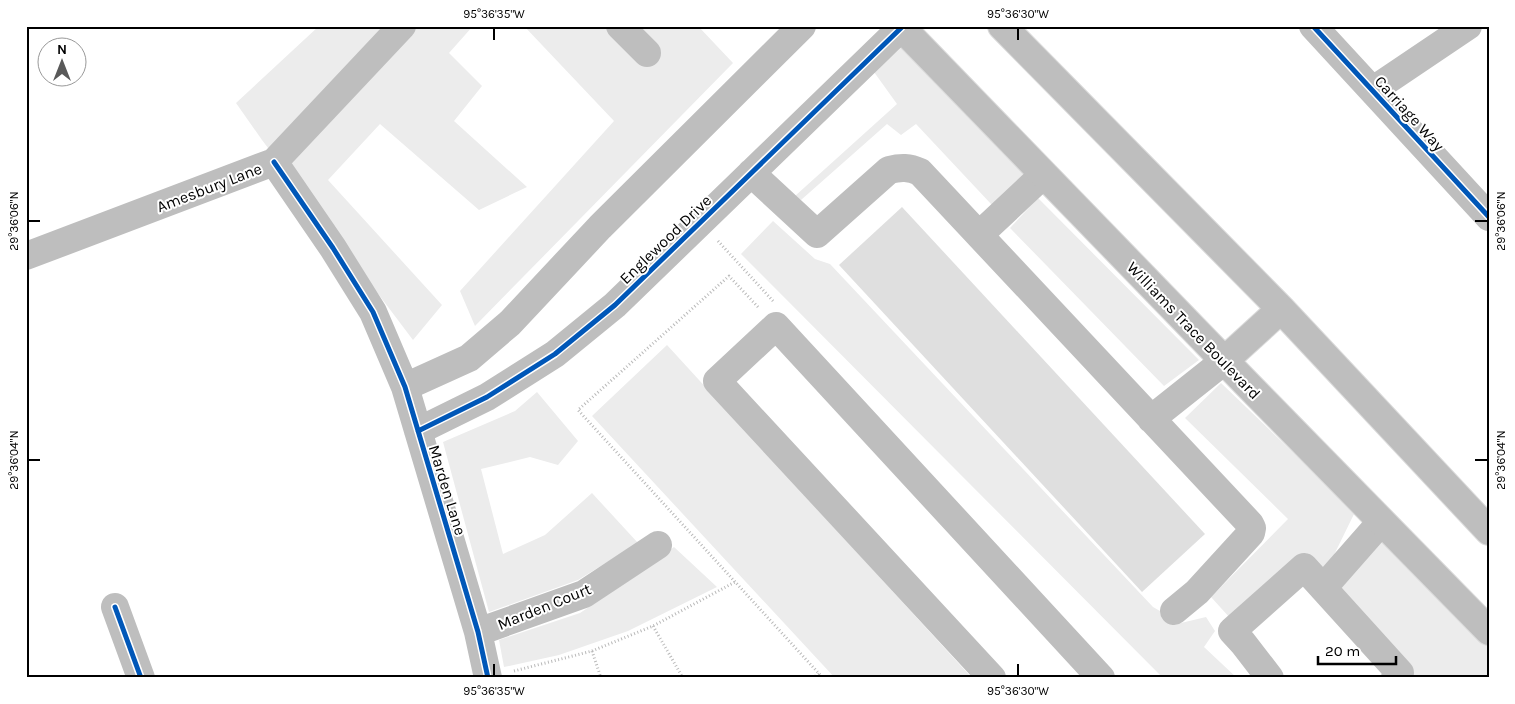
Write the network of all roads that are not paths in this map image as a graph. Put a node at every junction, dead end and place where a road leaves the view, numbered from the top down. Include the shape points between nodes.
1 (402, 26) edge
2 (620, 26) edge
3 (802, 26) edge
4 (984, 26) edge
5 (1313, 26) edge
6 (1468, 26) edge
7 (900, 27) edge
8 (1008, 32) edge
9 (647, 54) dead end
10 (1373, 90) junction
11 (274, 162) junction
12 (751, 173) junction
13 (1043, 175) junction
14 (1489, 217) edge
15 (979, 235) junction
16 (26, 256) edge
17 (1281, 309) junction
18 (1224, 361) junction
19 (405, 387) junction
20 (1151, 419) junction
21 (418, 431) junction
22 (1381, 522) junction
23 (1489, 531) edge
24 (658, 545) dead end
25 (1322, 588) junction
26 (115, 607) dead end
27 (1174, 611) dead end
28 (478, 632) junction
29 (1489, 632) edge
30 (499, 675) edge
31 (141, 678) edge
32 (992, 678) edge
33 (1101, 678) edge
34 (1270, 678) edge
35 (1395, 678) edge

1 - 11 street, Amesbury Lane
2 - 9 street
3 - 19 street via 600,227 510,324 469,358
4 - 8 street
5 - 10 street, Carriage Way
6 - 10 street
7 - 12 street, Englewood Drive
7 - 13 street, Williams Trace Boulevard
8 - 17 street
10 - 14 street, Carriage Way
11 - 16 street, Amesbury Lane
11 - 19 street, Marden Lane via 373,312
12 - 15 street via 817,234 889,170 913,169 920,172
12 - 21 street, Englewood Drive via 615,304 555,354 487,397
13 - 15 street
13 - 18 street, Williams Trace Boulevard
15 - 20 street
17 - 18 street
17 - 23 street
18 - 20 street
18 - 22 street, Williams Trace Boulevard
19 - 21 street, Marden Lane
20 - 27 street via 1252,528 1251,533 1197,592
21 - 28 street, Marden Lane
22 - 25 street
22 - 29 street, Williams Trace Boulevard
24 - 28 street, Marden Court via 584,594
25 - 34 street via 1304,567 1232,631
25 - 35 street via 1400,673
26 - 31 street
28 - 30 street, Marden Lane
32 - 33 street via 718,381 776,326

